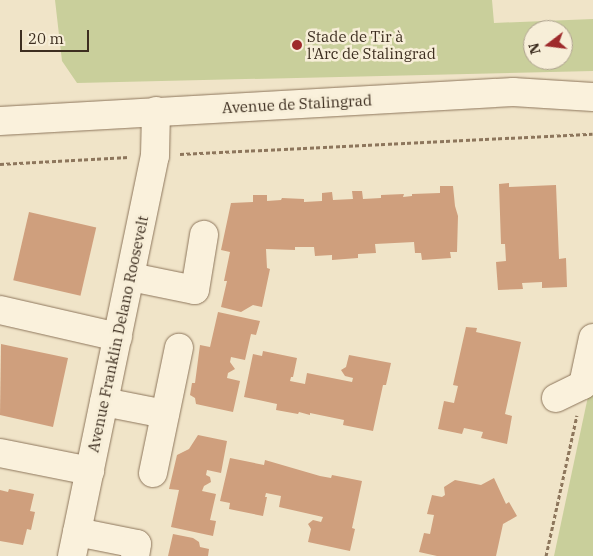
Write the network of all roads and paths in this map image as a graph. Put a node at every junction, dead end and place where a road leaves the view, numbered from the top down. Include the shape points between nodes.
1 (593, 97) edge
2 (156, 111) junction
3 (0, 121) edge
4 (593, 134) edge
5 (155, 156) junction
6 (0, 164) edge
7 (204, 235) dead end
8 (131, 277) junction
9 (0, 310) edge
10 (118, 337) junction
11 (593, 338) edge
12 (178, 348) dead end
13 (583, 385) junction
14 (556, 398) dead end
15 (104, 402) junction
16 (165, 414) junction
17 (0, 452) edge
18 (90, 471) junction
19 (153, 473) dead end
20 (74, 544) edge
21 (135, 556) edge
22 (546, 556) edge

1 - 2 street, Avenue de Stalingrad via 513,92
2 - 3 street, Avenue de Stalingrad
2 - 5 street, Avenue Franklin Delano Roosevelt
4 - 5 path
5 - 6 path
5 - 8 street, Avenue Franklin Delano Roosevelt
7 - 8 street via 195,290
8 - 10 street, Avenue Franklin Delano Roosevelt
9 - 10 street
10 - 15 street, Avenue Franklin Delano Roosevelt
11 - 13 street
12 - 16 street
13 - 14 street
13 - 22 path
15 - 16 street
15 - 18 street, Avenue Franklin Delano Roosevelt
16 - 19 street
17 - 18 street
18 - 20 street, Avenue Franklin Delano Roosevelt
20 - 21 street via 137,544

